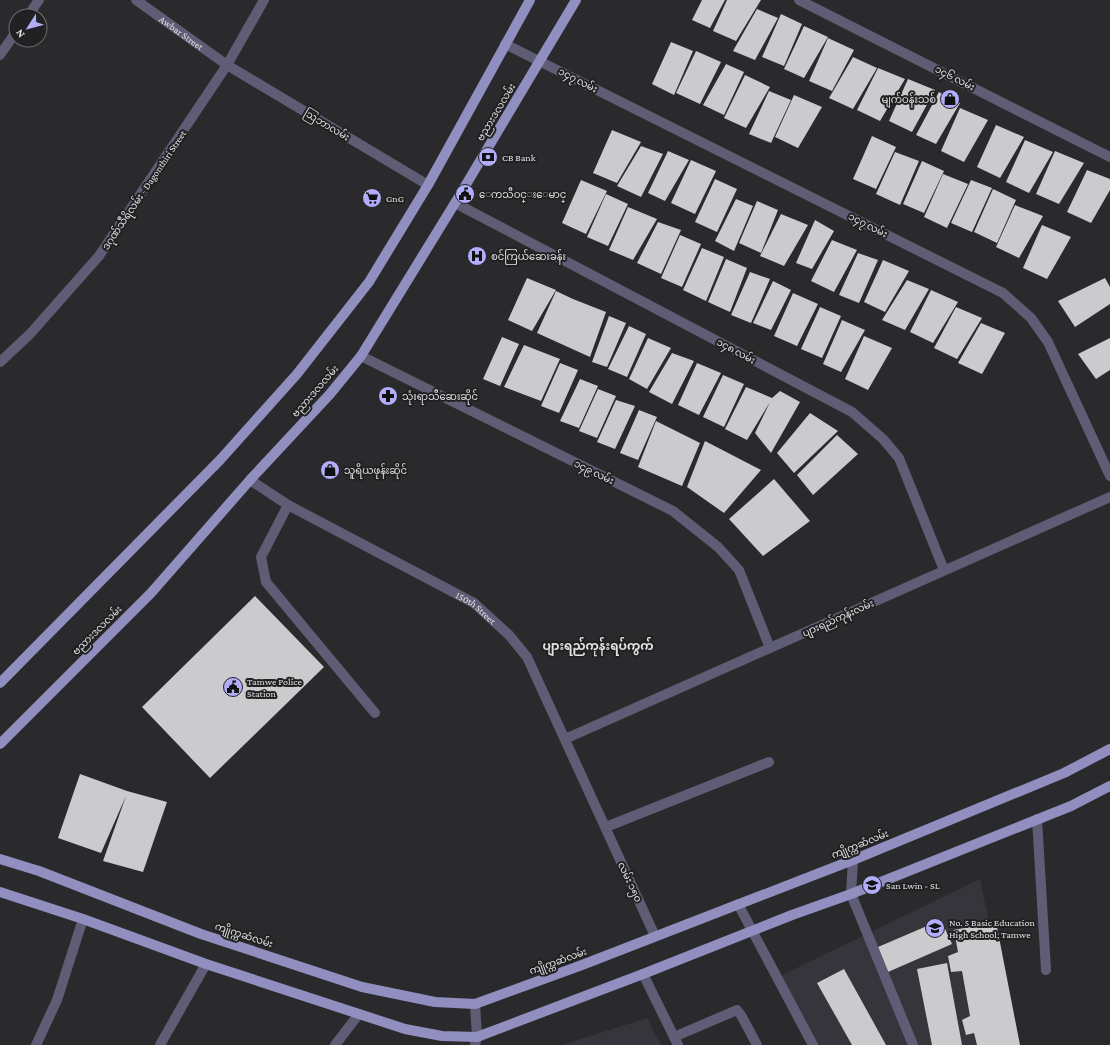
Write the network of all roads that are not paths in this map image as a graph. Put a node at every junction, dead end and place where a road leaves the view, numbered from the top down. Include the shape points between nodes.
1 (136, 0) edge
2 (264, 0) edge
3 (530, 0) edge
4 (576, 0) edge
5 (799, 0) edge
6 (8, 44) edge
7 (504, 44) junction
8 (0, 55) edge
9 (540, 62) junction
10 (227, 65) junction
11 (1110, 157) edge
12 (428, 185) junction
13 (455, 203) junction
14 (360, 356) junction
15 (0, 362) edge
16 (1110, 476) edge
17 (250, 480) junction
18 (1110, 497) edge
19 (288, 505) junction
20 (944, 570) junction
21 (770, 648) junction
22 (0, 683) edge
23 (376, 713) dead end
24 (565, 739) junction
25 (0, 744) edge
26 (1110, 749) edge
27 (769, 762) dead end
28 (1110, 786) edge
29 (1037, 819) junction
30 (606, 828) junction
31 (0, 859) edge
32 (853, 860) junction
33 (0, 892) edge
34 (850, 894) junction
35 (738, 904) junction
36 (83, 919) junction
37 (752, 930) junction
38 (655, 936) junction
39 (206, 964) junction
40 (1046, 970) dead end
41 (643, 974) junction
42 (475, 1004) junction
43 (359, 1014) junction
44 (476, 1041) edge
45 (676, 1041) edge
46 (39, 1044) edge
47 (160, 1045) edge
48 (335, 1045) edge
49 (757, 1045) edge
50 (812, 1045) edge
51 (913, 1045) edge

1 - 10 street, Awbar Street
2 - 10 street, ဒဂုဏ်သီရိလမ်း - Dagonthiri Street
3 - 7 main road
4 - 9 main road, ဗညားဒလလမ်း
5 - 11 street, ၁၄၆ လမ်း
6 - 8 street
7 - 9 street, ၁၄၇ လမ်း
7 - 12 main road
9 - 13 main road, ဗညားဒလလမ်း
9 - 16 street, ၁၄၇ လမ်း via 1003,293 1031,318 1048,342
10 - 12 street, ဩဘာလမ်း
10 - 15 street, ဒဂုဏ်သီရိလမ်း - Dagonthiri Street via 99,256 30,334
12 - 22 main road via 369,282 297,374 220,460
13 - 14 main road, ဗညားဒလလမ်း
13 - 20 street, ၁၄၈ လမ်း via 852,412 883,439 899,458
14 - 17 main road, ဗညားဒလလမ်း via 330,394
14 - 21 street, ၁၄၉ လမ်း via 673,511 718,547 739,570
17 - 19 street, 150th Street
17 - 25 main road, ဗညားဒလလမ်း via 151,593
18 - 20 street, ပျားရည်ကုန်းလမ်း
19 - 23 street via 261,557 266,582
19 - 24 street, 150th Street via 474,603 509,635 527,657
20 - 21 street, ပျားရည်ကုန်းလမ်း
21 - 24 street, ပျားရည်ကုန်းလမ်း
24 - 30 street, 150th Street
26 - 32 main road, ကျိုက္ကဆံလမ်း via 1064,773
27 - 30 street
28 - 29 main road via 1071,806
29 - 34 main road
29 - 40 street
30 - 38 street, လမ်း ၁၅၀
31 - 42 main road, ကျိုက္ကဆံလမ်း via 39,871 201,934 362,987 435,1002
32 - 34 street
32 - 35 main road, ကျိုက္ကဆံလမ်း
33 - 36 main road
34 - 37 main road
34 - 51 street
35 - 37 street
35 - 38 main road, ကျိုက္ကဆံလမ်း
36 - 39 main road
36 - 46 street via 57,1000
37 - 41 main road
37 - 50 street
38 - 42 main road, ကျိုက္ကဆံလမ်း
39 - 43 main road
39 - 47 street
41 - 44 main road
41 - 45 street
42 - 44 street
43 - 44 main road via 405,1029
43 - 48 street
45 - 49 street via 737,1010

